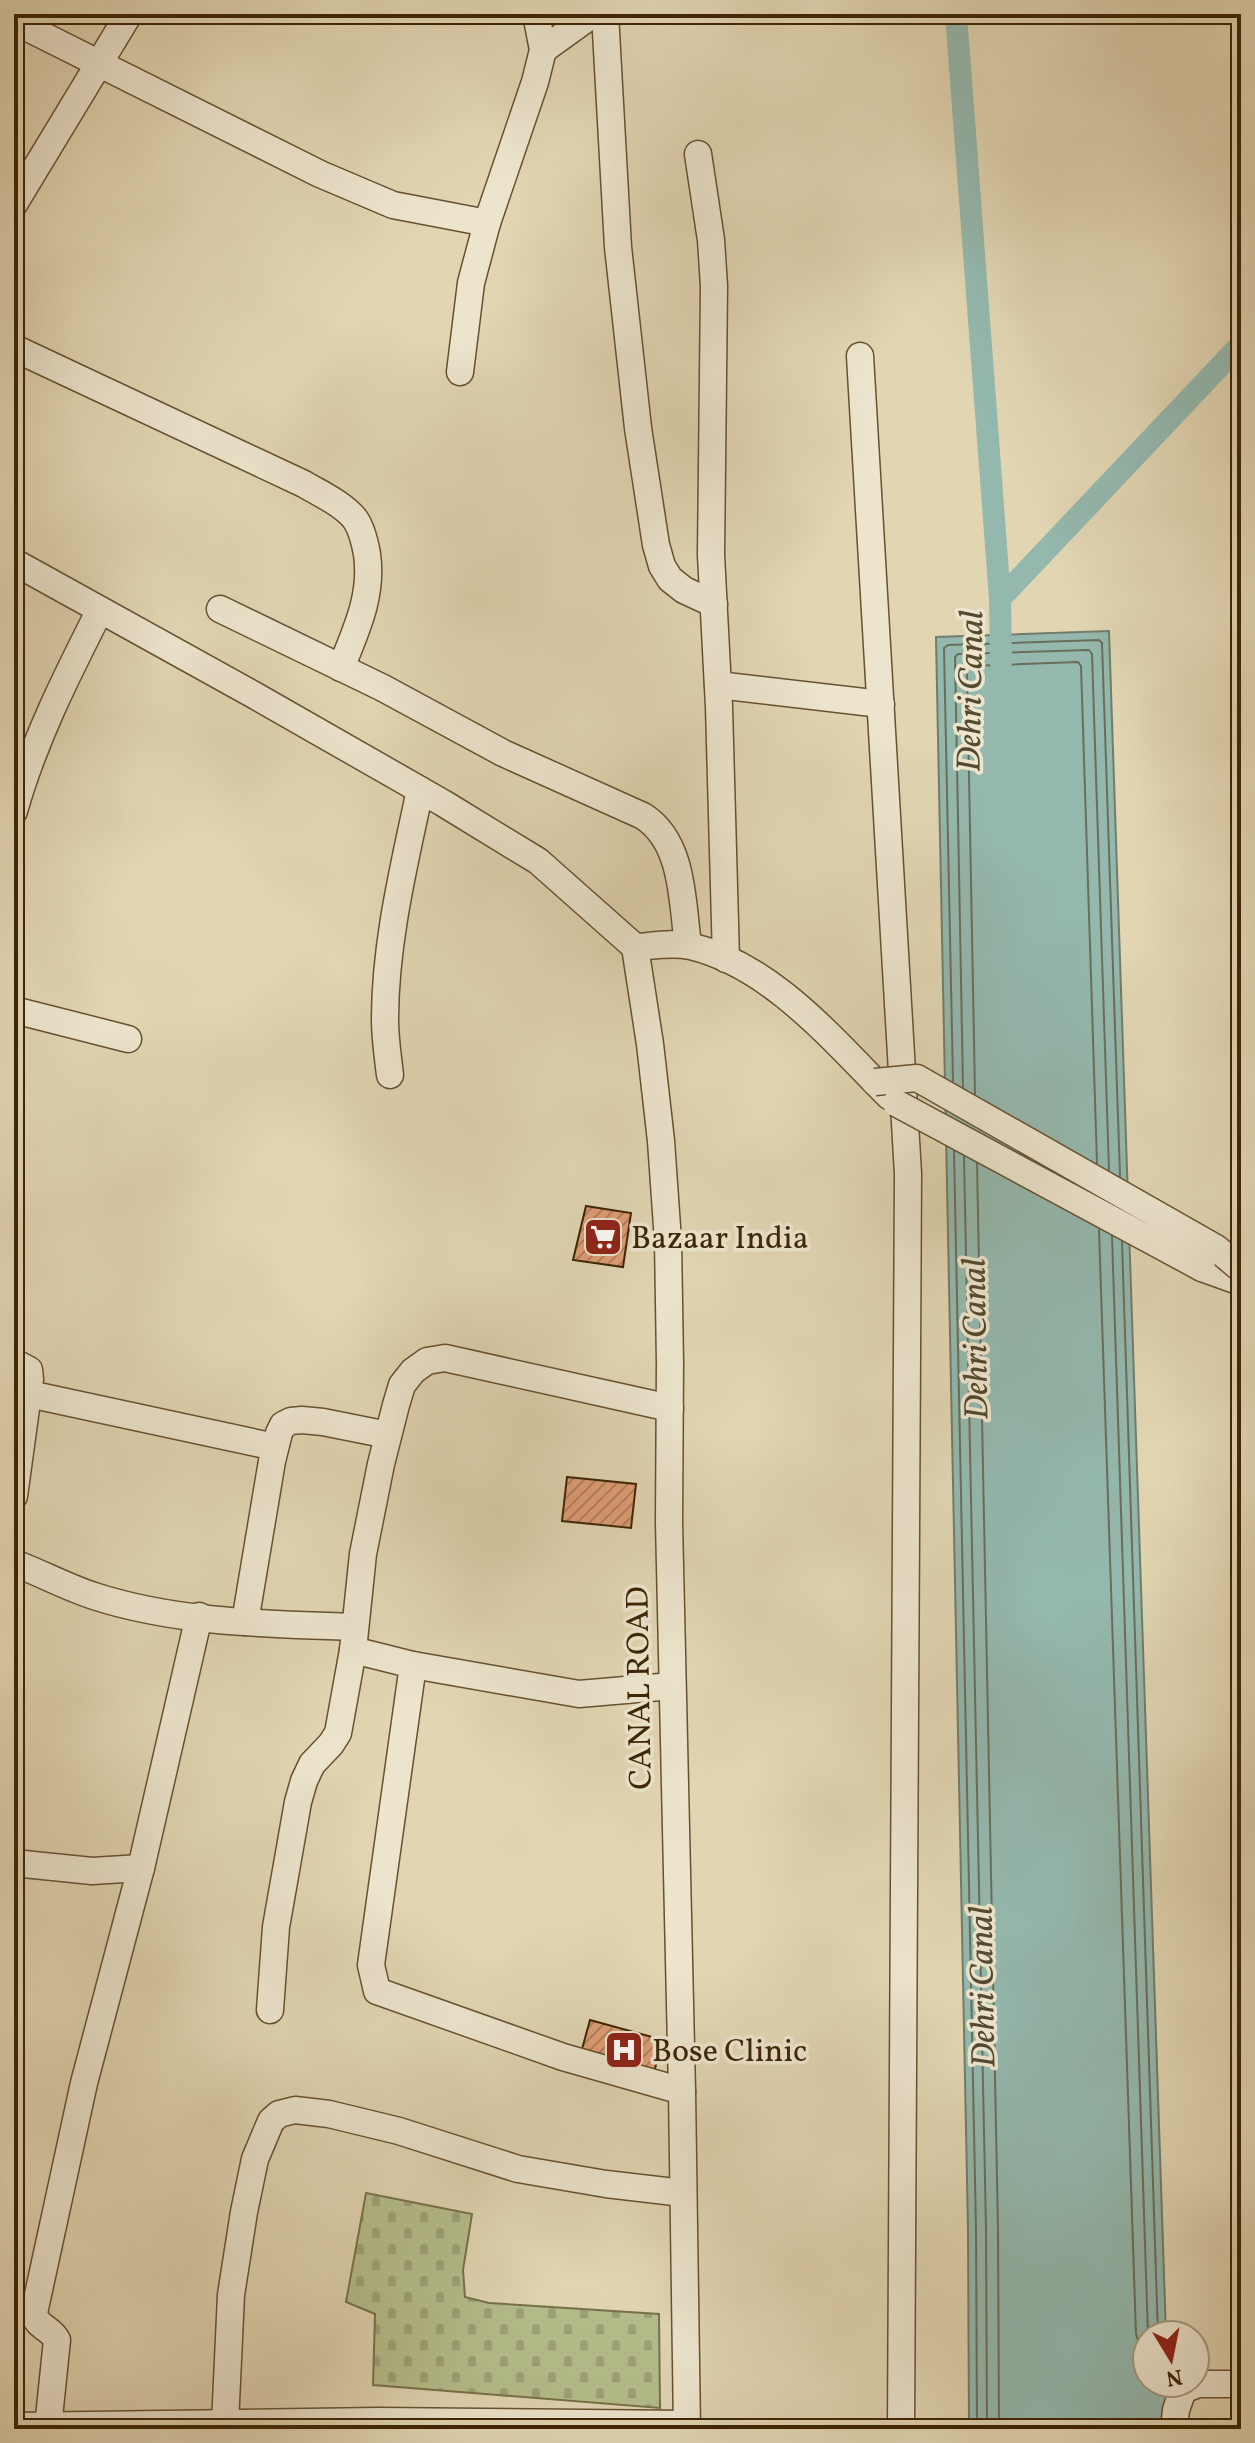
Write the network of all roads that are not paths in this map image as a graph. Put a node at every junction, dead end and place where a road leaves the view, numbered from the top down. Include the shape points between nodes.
1 (129, 14) edge
2 (536, 14) edge
3 (593, 14) edge
4 (605, 14) edge
5 (14, 21) edge
6 (543, 50) junction
7 (97, 64) junction
8 (698, 154) dead end
9 (17, 194) edge
10 (487, 223) junction
11 (14, 348) edge
12 (860, 356) dead end
13 (460, 372) dead end
14 (14, 562) edge
15 (714, 604) junction
16 (220, 609) dead end
17 (100, 610) junction
18 (341, 668) junction
19 (718, 685) junction
20 (881, 704) junction
21 (420, 790) junction
22 (14, 811) edge
23 (688, 945) junction
24 (635, 947) junction
25 (726, 959) junction
26 (14, 1010) edge
27 (128, 1039) dead end
28 (390, 1075) dead end
29 (875, 1082) junction
30 (1241, 1269) edge
31 (1241, 1282) edge
32 (14, 1362) edge
33 (29, 1394) junction
34 (670, 1408) junction
35 (388, 1435) junction
36 (275, 1447) junction
37 (14, 1496) edge
38 (14, 1563) edge
39 (199, 1616) junction
40 (245, 1622) junction
41 (354, 1639) junction
42 (413, 1665) junction
43 (672, 1686) junction
44 (14, 1863) edge
45 (141, 1868) junction
46 (270, 2010) dead end
47 (682, 2091) junction
48 (683, 2193) junction
49 (1241, 2384) edge
50 (225, 2424) junction
51 (14, 2426) edge
52 (687, 2426) edge
53 (48, 2427) junction
54 (901, 2429) edge
55 (1174, 2429) edge

1 - 7 street
2 - 6 street
3 - 6 street
4 - 15 street via 618,247 656,545 670,579
5 - 7 street
6 - 10 street
7 - 9 street
7 - 10 street via 378,199
8 - 15 street via 714,286
10 - 13 street via 471,283
11 - 18 street via 304,484 356,519 365,541 368,589
12 - 20 street
14 - 17 street
15 - 19 street
16 - 18 street
17 - 21 street
17 - 22 street via 57,696
18 - 23 street via 503,753 655,824 665,835 679,874
19 - 20 street
19 - 25 street
20 - 54 street via 908,1174
21 - 24 street via 538,861
21 - 28 street via 388,970 385,1023
23 - 24 street
23 - 25 street
24 - 34 street, CANAL ROAD via 664,1170
25 - 29 street via 797,1006
26 - 27 street
29 - 30 street, bridge via 917,1078 1216,1248
29 - 31 street, bridge via 896,1103 1202,1268
32 - 33 street via 29,1370
33 - 36 street
33 - 37 street
34 - 35 street via 445,1358 427,1361 402,1385
34 - 43 street, CANAL ROAD
35 - 36 street via 291,1421 283,1425
35 - 41 street via 363,1554
36 - 40 street
38 - 39 street via 93,1596
39 - 40 street
39 - 45 street
40 - 41 street
41 - 42 street
41 - 46 street via 338,1733 312,1764 298,1802 276,1927
42 - 43 street via 579,1694
42 - 47 street via 371,1965 377,1991 563,2057
43 - 47 street, CANAL ROAD
44 - 45 street via 92,1871
45 - 53 street via 84,2083 34,2313 37,2323 57,2340
47 - 48 street, CANAL ROAD
48 - 50 street via 518,2169 329,2114 279,2114 255,2159 242,2225 231,2295
48 - 52 street, CANAL ROAD
49 - 55 street via 1198,2384 1183,2390
50 - 52 street
50 - 53 street
51 - 53 street

